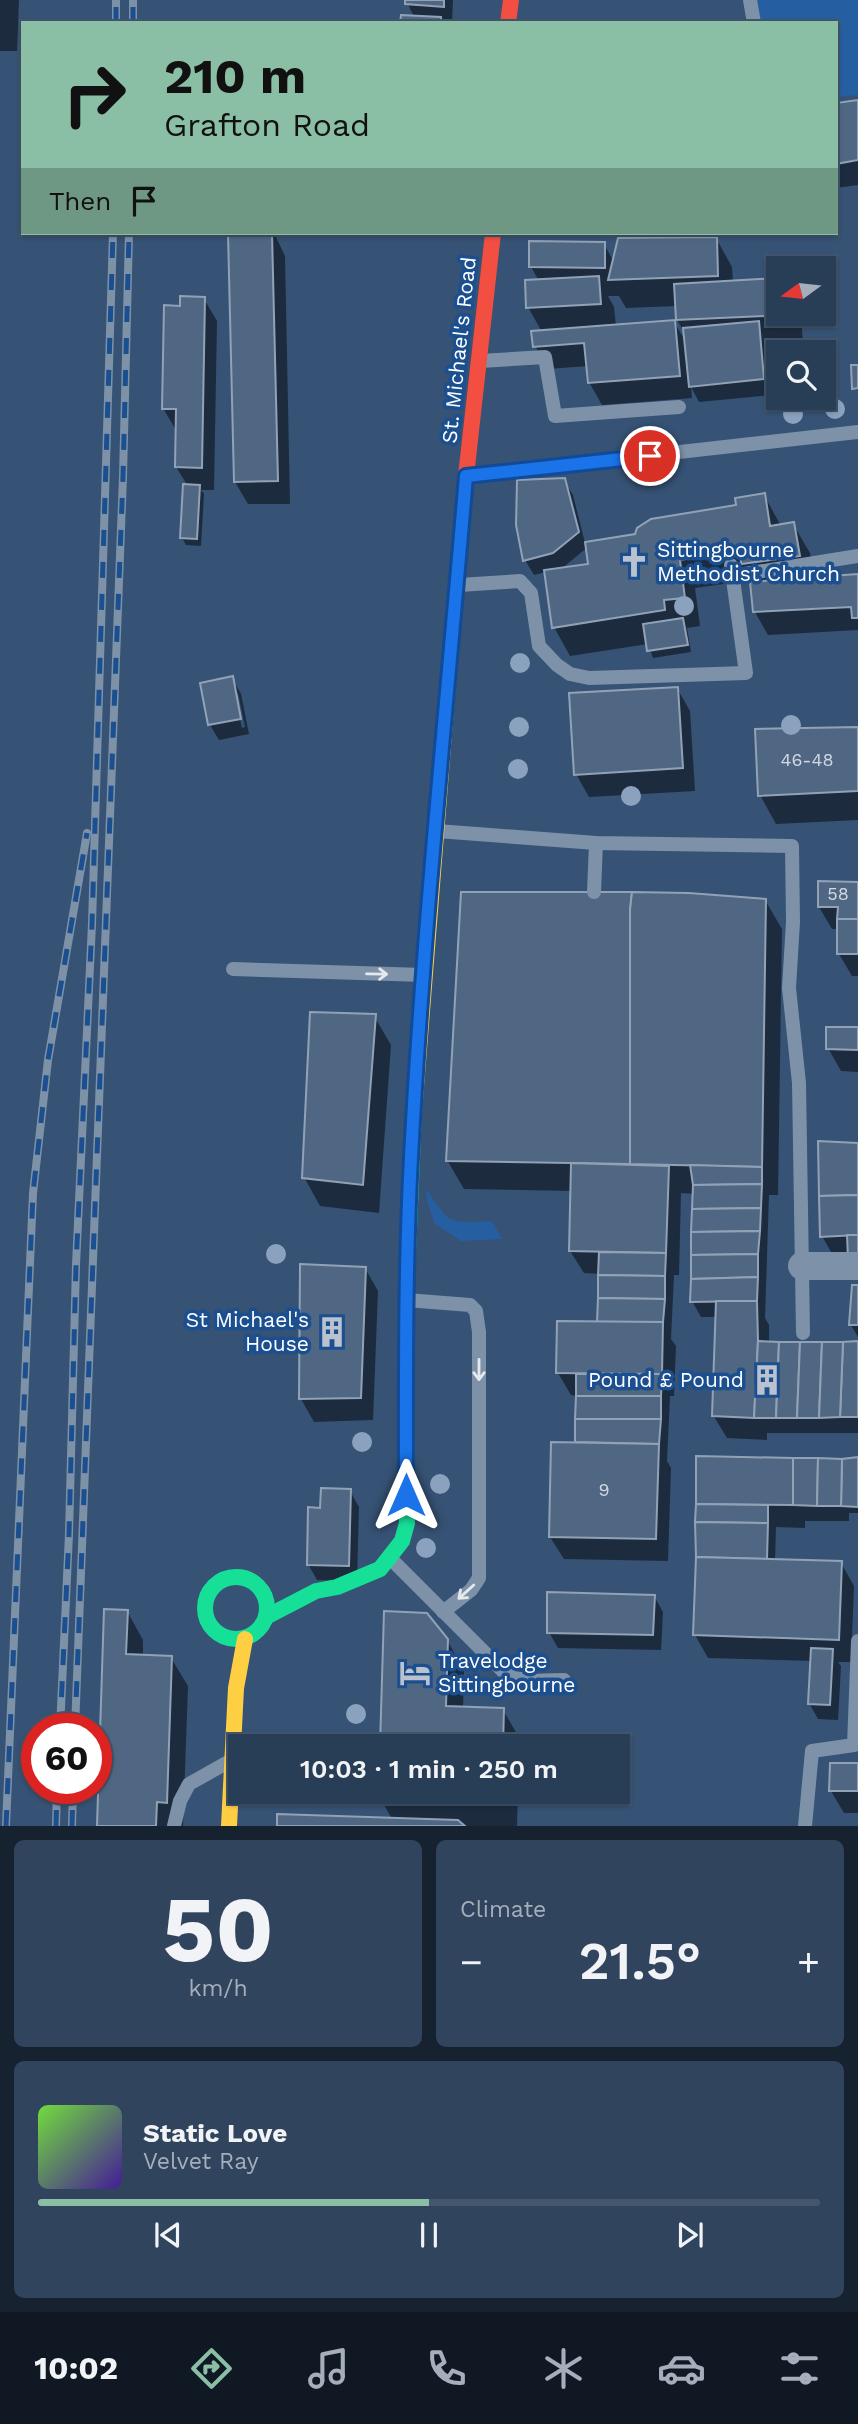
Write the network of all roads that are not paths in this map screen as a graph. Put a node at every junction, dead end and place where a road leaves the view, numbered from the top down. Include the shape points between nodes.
1 (511, 0) edge
2 (750, 0) edge
3 (508, 21) edge
4 (754, 21) edge
5 (493, 235) edge
6 (479, 361) junction
7 (679, 407) dead end
8 (858, 432) edge
9 (466, 476) junction
10 (858, 556) edge
11 (457, 585) junction
12 (435, 831) junction
13 (596, 843) junction
14 (594, 892) dead end
15 (233, 969) dead end
16 (424, 975) junction
17 (802, 1266) junction
18 (858, 1266) edge
19 (406, 1300) junction
20 (803, 1333) dead end
21 (391, 1558) junction
22 (252, 1581) junction
23 (316, 1591) junction
24 (443, 1612) junction
25 (266, 1617) junction
26 (208, 1625) junction
27 (245, 1639) junction
28 (858, 1641) edge
29 (564, 1680) dead end
30 (236, 1688) junction
31 (233, 1734) edge
32 (228, 1762) edge
33 (230, 1804) edge
34 (174, 1825) edge
35 (229, 1825) edge
36 (805, 1825) edge

1 - 3 main road
2 - 4 lane
5 - 6 main road, St. Michael's Road
6 - 7 lane via 545,357 555,416
6 - 9 main road, St. Michael's Road
8 - 9 lane
9 - 11 main road, St. Michael's Road
10 - 11 lane via 732,570 746,673 589,678 570,674 539,646 531,593 520,582
11 - 12 main road, St. Michael's Road
12 - 13 lane
12 - 16 main road, St. Michael's Road
13 - 14 lane
13 - 17 lane via 792,846 789,988 799,1083
15 -> 16 lane
16 - 19 main road, St. Michael's Road
17 - 18 street
17 - 20 lane
19 - 21 main road, St. Michael's Road via 407,1523
19 -> 24 lane via 470,1305 476,1311 479,1332 479,1578
21 - 23 main road, St. Michael's Road via 364,1577
21 - 24 lane
22 - 23 main road, St. Michael's Road
22 - 25 main road via 265,1597
22 - 26 main road via 232,1577 214,1586 204,1604
23 - 25 main road, St. Michael's Road
24 - 29 lane via 514,1679
25 - 27 main road
26 - 27 main road via 224,1638
26 - 30 main road
27 - 30 main road
28 - 36 lane via 854,1745 812,1751
30 - 31 main road
32 - 34 lane via 189,1784
33 - 35 main road

